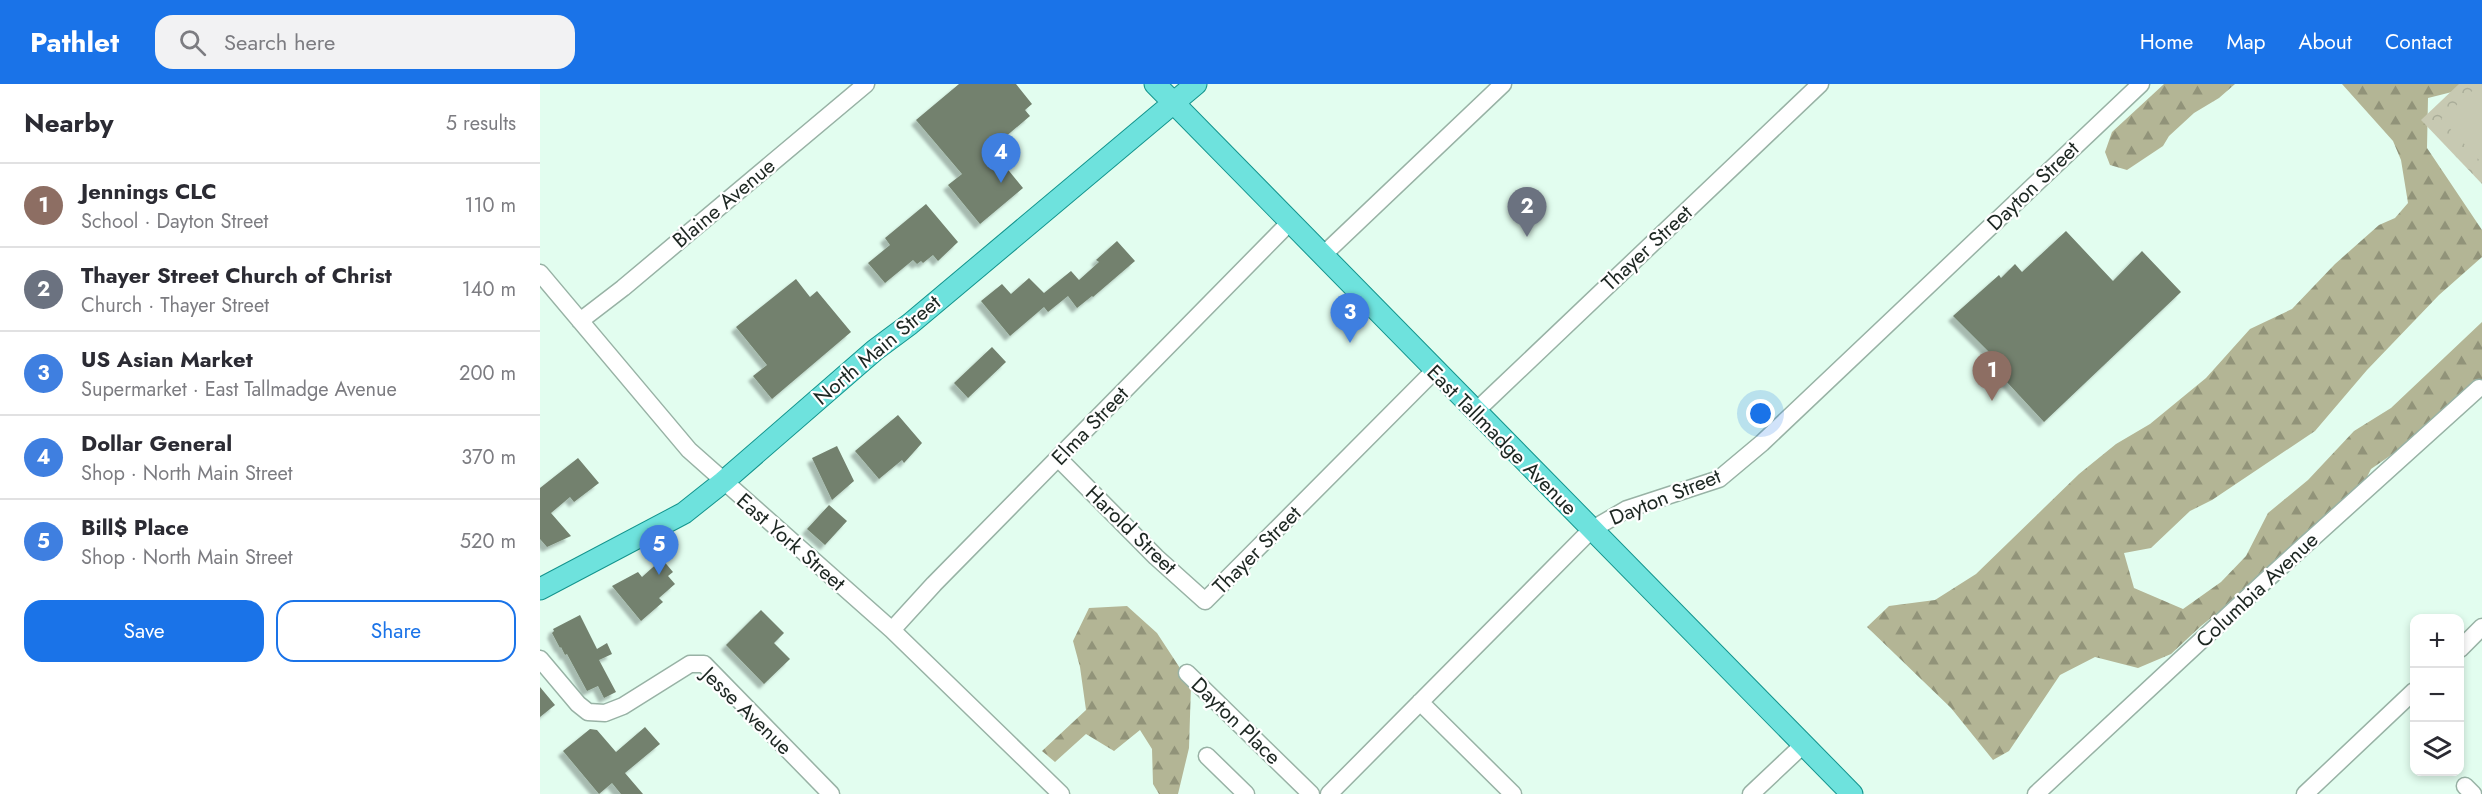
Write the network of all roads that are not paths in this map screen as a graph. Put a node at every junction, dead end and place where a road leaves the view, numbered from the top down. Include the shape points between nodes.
1 (866, 84) edge
2 (1155, 84) edge
3 (1196, 84) edge
4 (1503, 84) edge
5 (1820, 84) edge
6 (2141, 84) edge
7 (1174, 103) junction
8 (1289, 223) junction
9 (1322, 256) junction
10 (540, 273) edge
11 (580, 321) junction
12 (1434, 371) junction
13 (2480, 388) dead end
14 (1475, 412) junction
15 (1058, 458) junction
16 (723, 482) junction
17 (1591, 530) junction
18 (540, 589) edge
19 (1205, 601) joint
20 (2482, 627) edge
21 (892, 630) junction
22 (2464, 644) edge
23 (540, 659) edge
24 (1187, 673) dead end
25 (2410, 696) edge
26 (1420, 702) junction
27 (1803, 745) junction
28 (1207, 756) dead end
29 (831, 794) edge
30 (1060, 794) edge
31 (1246, 794) edge
32 (1311, 794) edge
33 (1329, 794) edge
34 (1513, 794) edge
35 (1751, 794) edge
36 (1852, 794) edge
37 (2037, 794) edge
38 (2306, 794) edge

1 - 11 street, Blaine Avenue
2 - 7 main road, East Tallmadge Avenue
3 - 7 main road, North Main Street
4 - 9 street
5 - 14 street, Thayer Street
6 - 17 street, Dayton Street via 1762,443 1719,479 1627,508
7 - 8 main road, East Tallmadge Avenue
7 - 16 main road, North Main Street via 875,350
8 - 9 main road, East Tallmadge Avenue
8 - 15 street, Elma Street
9 - 12 main road, East Tallmadge Avenue
10 - 11 street, East York Street
11 - 16 street, East York Street via 689,450
12 - 14 main road, East Tallmadge Avenue
12 - 19 street, Thayer Street
13 - 37 street, Columbia Avenue
14 - 17 main road, East Tallmadge Avenue
15 - 19 street, Harold Street
15 - 21 street, Elma Street
16 - 18 main road, North Main Street via 684,513
16 - 21 street, East York Street
17 - 26 street, Dayton Street
17 - 27 main road, East Tallmadge Avenue
20 - 22 street
21 - 30 street, East York Street
23 - 29 street, Jesse Avenue via 578,704 588,712 604,713 623,706 690,664 704,664
24 - 32 street, Dayton Place
25 - 38 street
26 - 33 street, Dayton Street
26 - 34 street
27 - 35 street
27 - 36 main road, East Tallmadge Avenue
28 - 31 street

